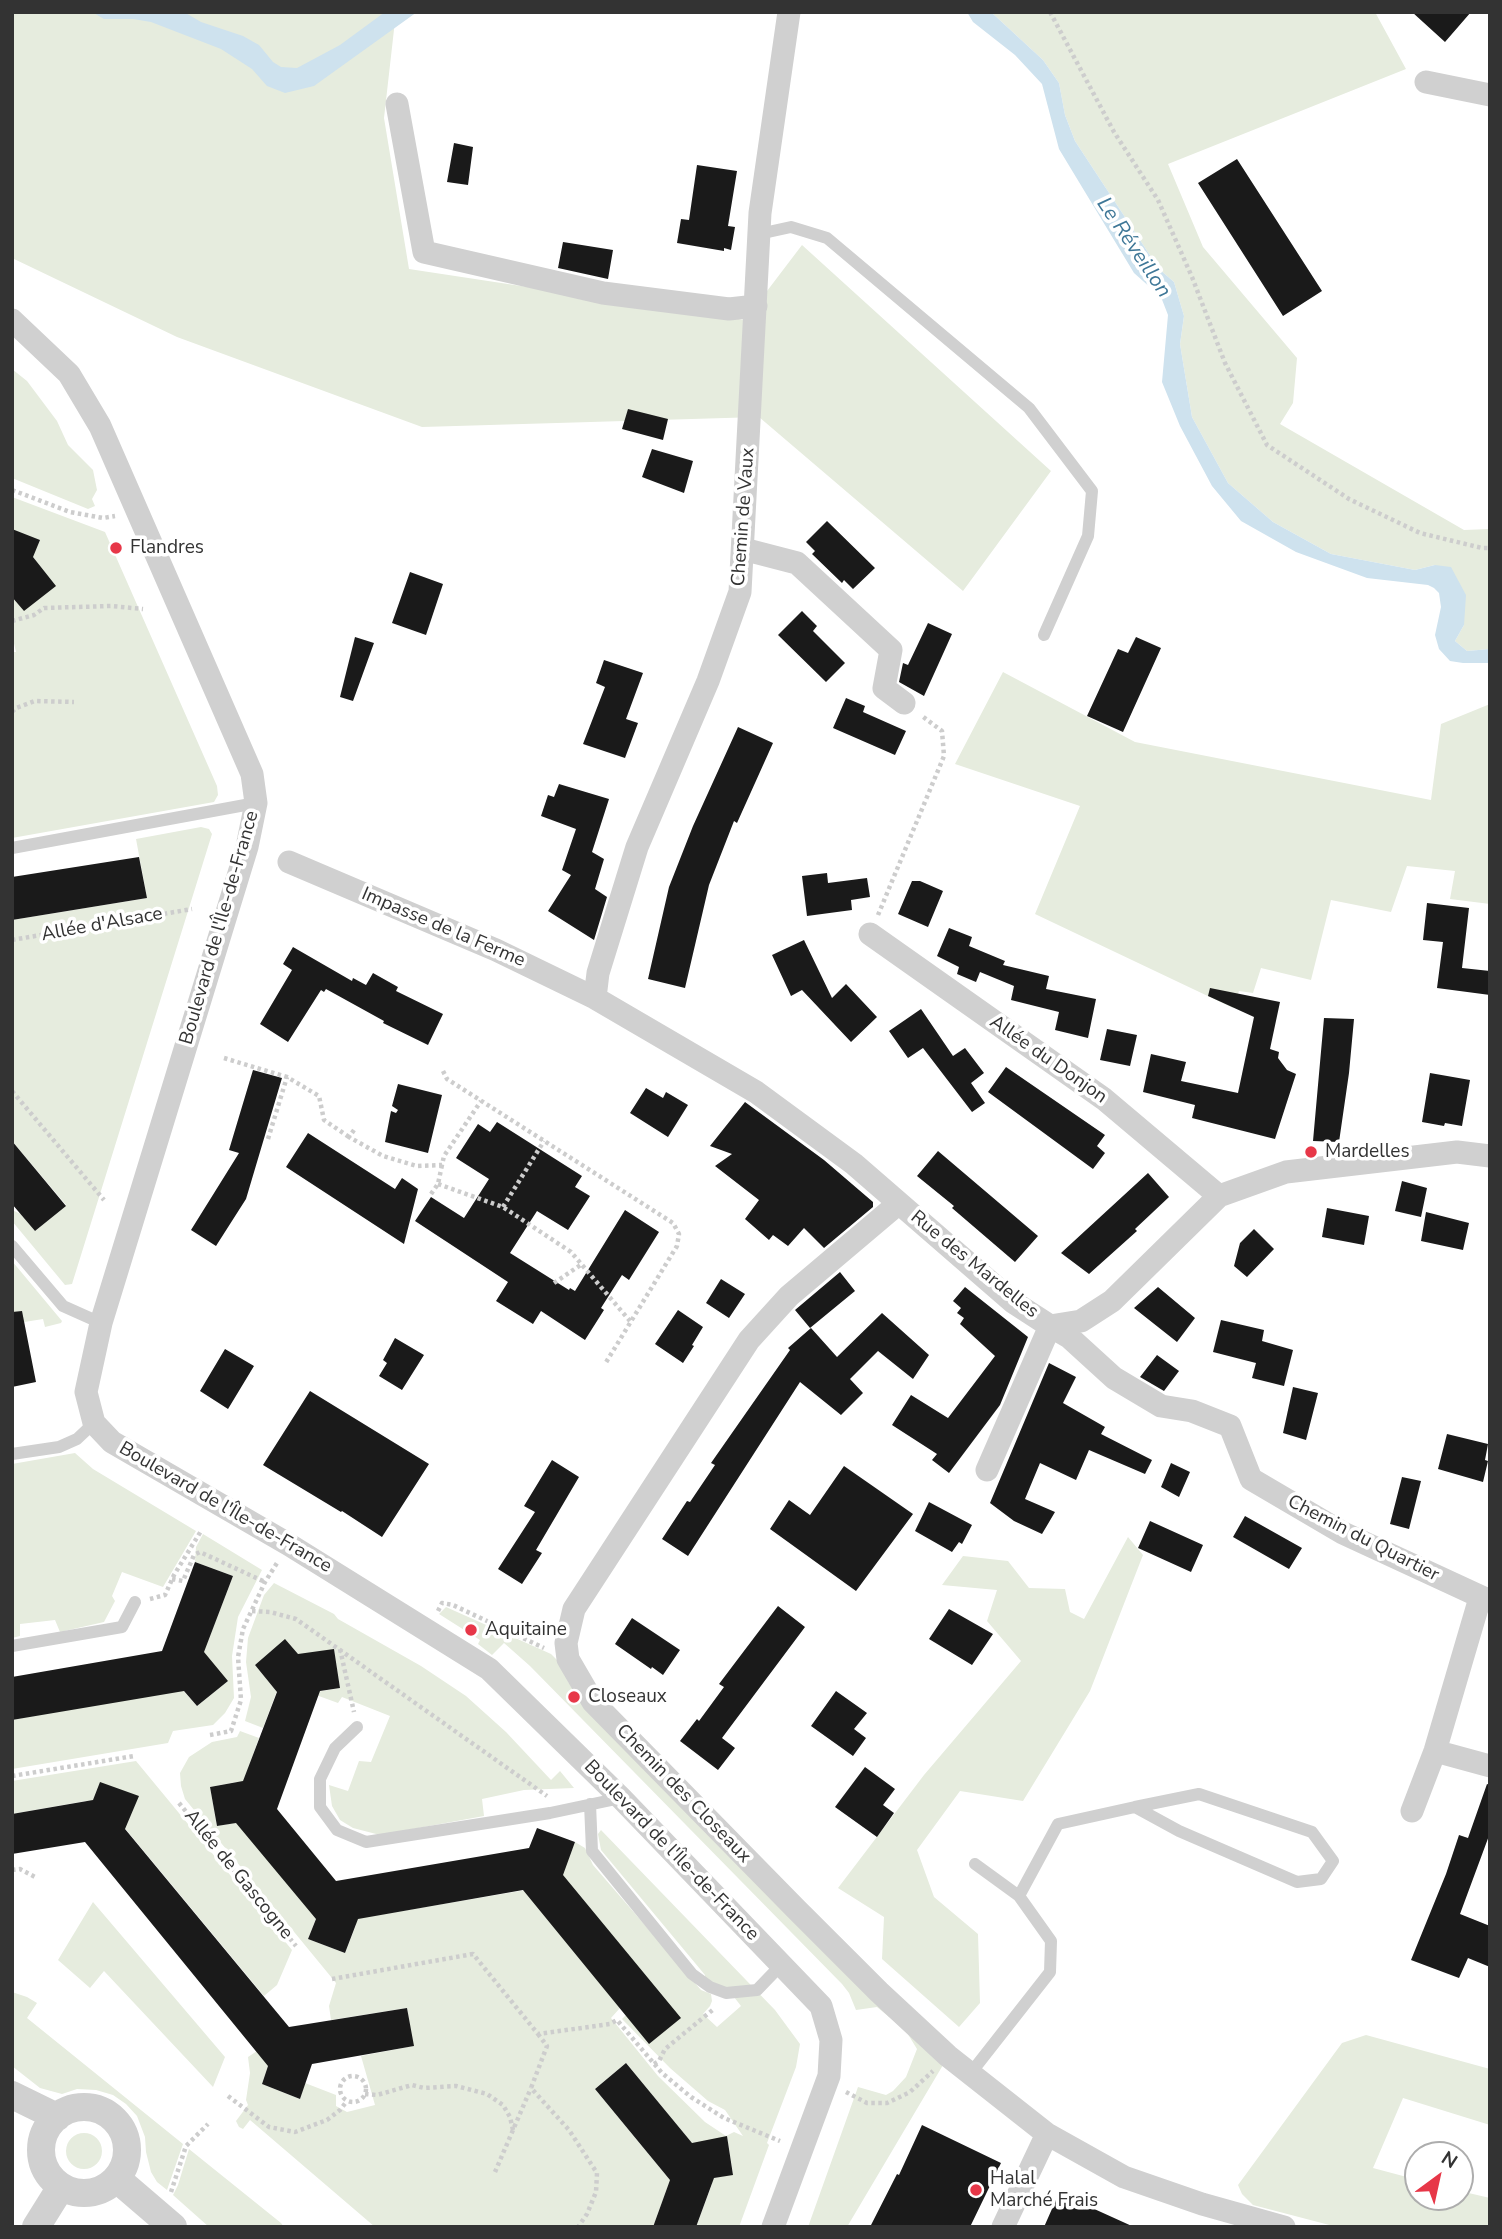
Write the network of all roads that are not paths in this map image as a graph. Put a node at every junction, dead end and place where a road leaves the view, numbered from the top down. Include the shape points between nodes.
1 (789, 12) edge
2 (1426, 82) dead end
3 (1490, 95) edge
4 (397, 104) dead end
5 (759, 234) junction
6 (756, 306) junction
7 (12, 320) edge
8 (743, 549) junction
9 (1044, 635) dead end
10 (904, 704) road end
11 (256, 803) junction
12 (12, 848) edge
13 (289, 862) dead end
14 (870, 934) road end
15 (596, 998) junction
16 (1490, 1156) edge
17 (1219, 1196) junction
18 (898, 1203) junction
19 (12, 1246) edge
20 (101, 1323) junction
21 (1050, 1326) junction
22 (94, 1423) junction
23 (12, 1454) edge
24 (987, 1470) dead end
25 (1485, 1600) edge
26 (135, 1602) road end
27 (12, 1646) edge
28 (357, 1727) road end
29 (1435, 1751) junction
30 (1490, 1766) edge
31 (621, 1798) junction
32 (590, 1804) junction
33 (1135, 1807) junction
34 (1412, 1811) dead end
35 (975, 1864) dead end
36 (1019, 1896) junction
37 (782, 1965) junction
38 (970, 2074) junction
39 (12, 2097) edge
40 (50, 2125) junction
41 (1047, 2134) junction
42 (117, 2179) junction
43 (61, 2187) junction
44 (36, 2227) edge
45 (173, 2227) edge
46 (773, 2227) edge
47 (1003, 2227) edge
48 (1284, 2227) edge

1 - 5 street, Chemin de Vaux
2 - 3 street
4 - 6 street via 424,252 603,293 729,309
5 - 6 street, Chemin de Vaux
5 - 9 lane via 792,227 827,238 1030,408 1093,491 1088,536
6 - 8 street, Chemin de Vaux
7 - 11 street, Boulevard de l'Île-de-France via 69,374 100,426 252,774
8 - 10 street via 797,563 891,650 884,688
8 - 15 street, Chemin de Vaux via 740,592 708,681 637,847 598,973
11 - 12 lane
11 - 20 street, Boulevard de l'Île-de-France via 247,847
13 - 15 street, Impasse de la Ferme
14 - 17 street, Allée du Donjon via 1104,1099
15 - 18 street, Rue des Mardelles via 756,1092 854,1164
16 - 17 street, Rue des Mardelles via 1457,1152 1286,1172
17 - 21 street, Rue des Mardelles via 1112,1301 1081,1321
18 - 21 street, Rue des Mardelles via 1013,1302
18 - 38 street, Chemin des Closeaux via 789,1296 749,1340 574,1609 566,1643 568,1659 593,1702 814,1928
19 - 20 lane via 64,1306
20 - 22 street, Boulevard de l'Île-de-France via 86,1392
21 - 24 street
21 - 25 street, Chemin du Quartier via 1114,1378 1161,1406 1192,1411 1230,1426 1251,1479 1343,1533
22 - 23 lane via 60,1447
22 - 31 street, Boulevard de l'Île-de-France via 112,1442 489,1669
25 - 29 street
26 - 27 lane via 122,1627
28 - 32 lane via 335,1748 320,1779 320,1807 337,1830 366,1842
29 - 30 street
29 - 34 street
31 - 32 lane
31 - 37 street, Boulevard de l'Île-de-France
32 - 37 lane via 592,1851 692,1974 721,1992 757,1990
33 - 33 lane via 1297,1882 1321,1879 1333,1861 1312,1832 1199,1794
33 - 36 lane via 1058,1824
35 - 36 lane
36 - 38 lane via 1051,1941 1050,1972
37 - 46 street, Boulevard de l'Île-de-France via 821,2006 831,2040 827,2081
38 - 41 street, Chemin des Closeaux
39 - 40 street
40 - 42 street via 69,2109 84,2107 112,2117 127,2142 127,2157
40 - 43 street via 41,2148 43,2161
41 - 47 street
41 - 48 street, Chemin des Closeaux via 1124,2177
42 - 43 street via 86,2193
42 - 45 street
43 - 44 street

